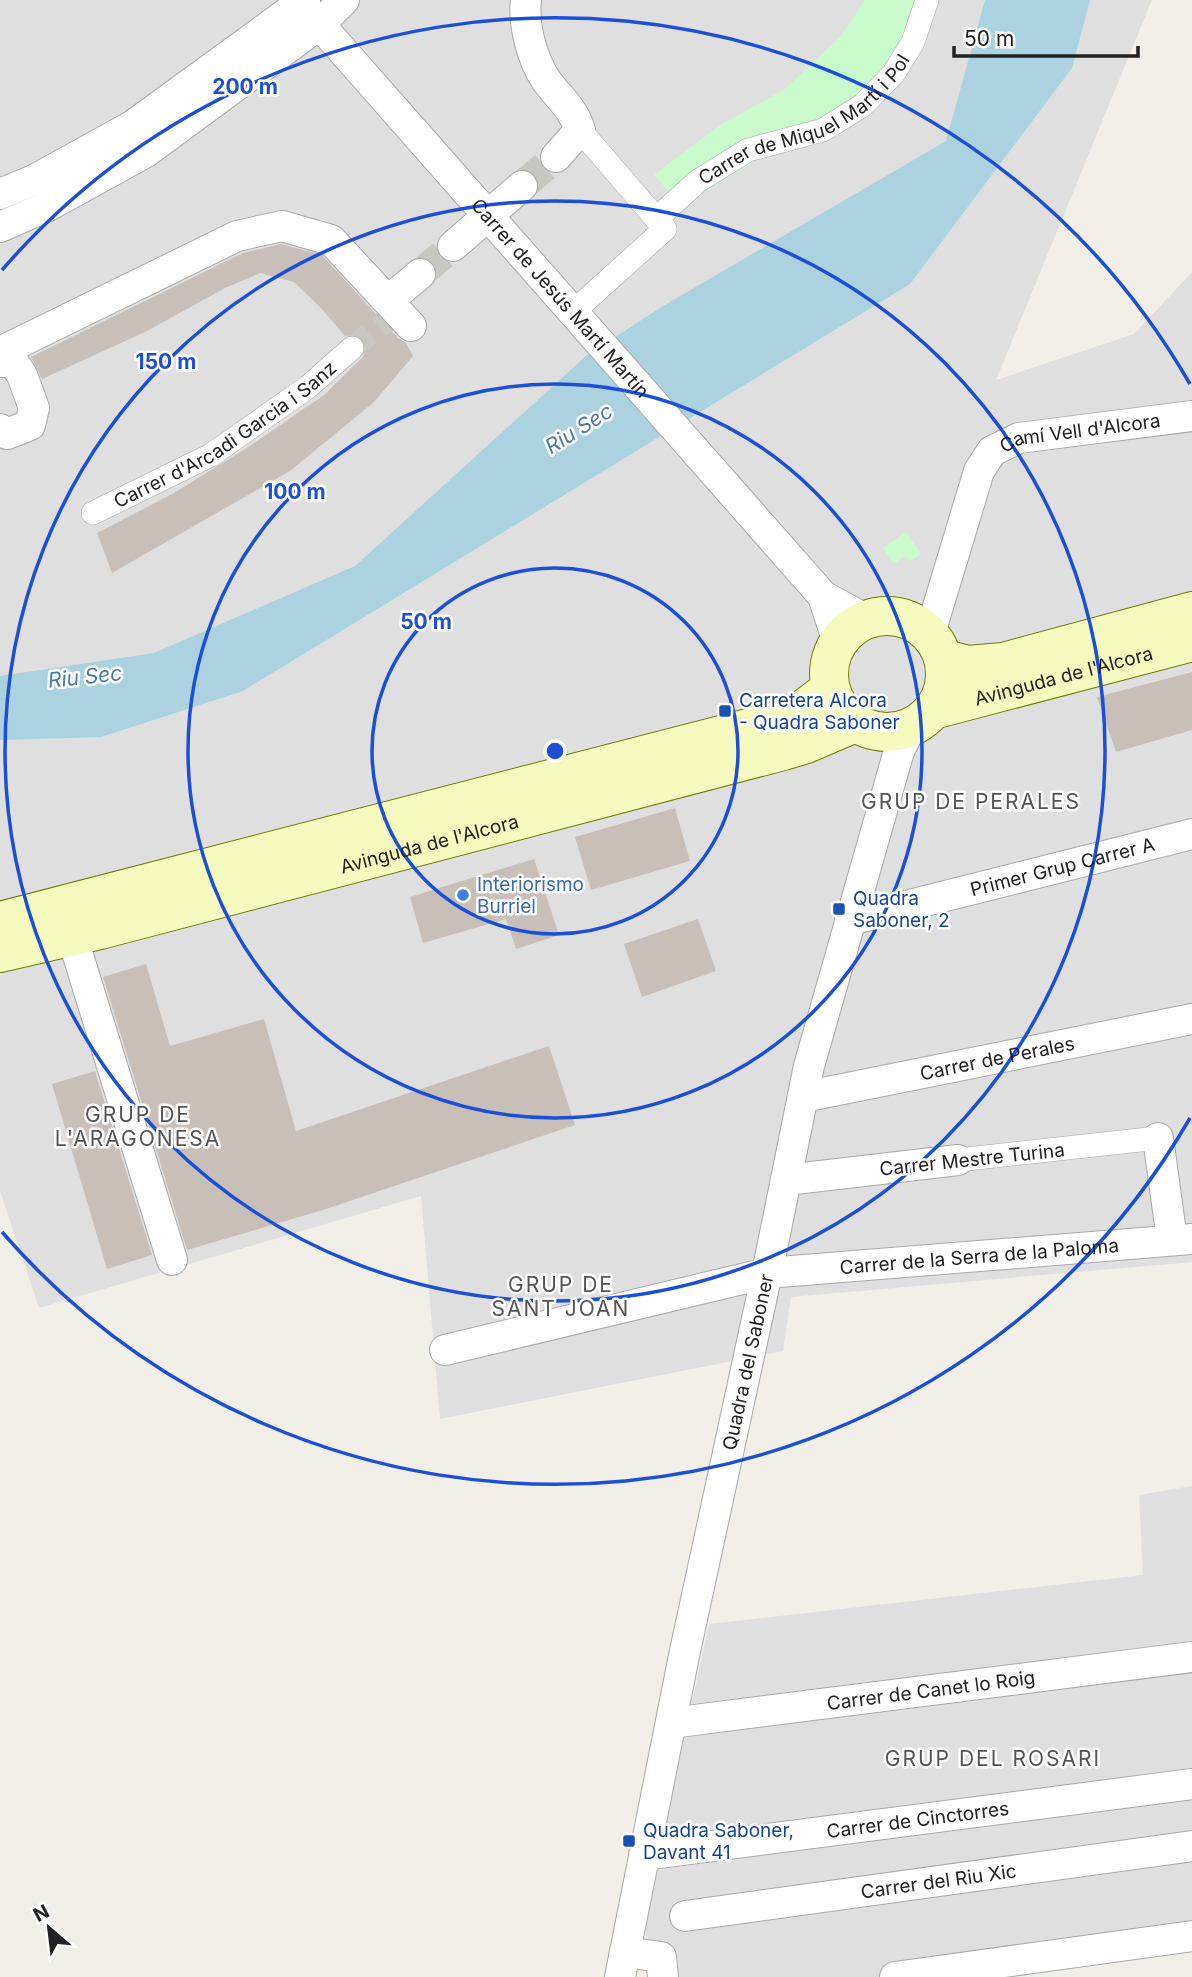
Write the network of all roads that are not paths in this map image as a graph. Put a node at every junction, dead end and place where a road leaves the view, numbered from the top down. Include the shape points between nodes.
1 (344, 0) edge
2 (526, 0) edge
3 (927, 0) edge
4 (306, 7) edge
5 (580, 130) junction
6 (556, 157) tunnel mouth
7 (522, 186) tunnel mouth
8 (0, 194) edge
9 (488, 216) junction
10 (660, 224) junction
11 (0, 227) edge
12 (453, 246) tunnel mouth
13 (420, 274) tunnel mouth
14 (573, 312) junction
15 (352, 348) tunnel mouth
16 (0, 352) edge
17 (0, 362) edge
18 (1192, 416) edge
19 (0, 429) edge
20 (93, 513) dead end
21 (1192, 611) edge
22 (851, 631) junction
23 (1192, 642) edge
24 (937, 646) junction
25 (830, 689) junction
26 (896, 729) junction
27 (1192, 834) edge
28 (850, 919) junction
29 (0, 921) edge
30 (72, 936) junction
31 (0, 953) edge
32 (1192, 1019) edge
33 (803, 1097) junction
34 (1158, 1138) joint
35 (958, 1160) joint
36 (786, 1180) junction
37 (1182, 1239) edge
38 (172, 1260) dead end
39 (767, 1273) junction
40 (445, 1350) dead end
41 (1192, 1657) edge
42 (671, 1723) junction
43 (1192, 1784) edge
44 (1192, 1846) edge
45 (644, 1855) junction
46 (685, 1916) dead end
47 (1192, 1936) edge
48 (622, 1965) edge
49 (951, 1973) edge
50 (663, 1977) edge
51 (895, 1977) edge

1 - 4 street
2 - 5 street via 529,41 545,78 575,114
3 - 10 street, Carrer de Miquel Martí i Pol via 913,42 894,74 863,106 823,130 748,150 698,181
4 - 8 street via 132,126
4 - 9 street, Carrer de Jesús Martí Martín
4 - 11 street via 146,152
5 - 6 street
5 - 10 street
7 - 9 street
9 - 12 street
9 - 14 street, Carrer de Jesús Martí Martín
10 - 14 street, Carrer de Miquel Martí i Pol
13 - 16 street via 397,314 331,240 282,226 237,236
14 - 22 street, Carrer de Jesús Martí Martín
15 - 20 street, Carrer d'Arcadi Garcia i Sanz via 308,387 211,455
17 - 19 street via 13,362 34,408 30,425 7,434
18 - 24 street, Camí Vell d'Alcora via 1019,438 992,451 979,471
21 - 24 main road, Avinguda de l'Alcora via 1003,662 968,665
22 - 24 main road via 888,615 911,620
22 - 25 main road via 829,665
23 - 26 main road, Avinguda de l'Alcora
24 - 26 main road via 945,686
25 - 26 main road via 839,708
25 - 29 main road, Avinguda de l'Alcora via 805,708 775,721
26 - 28 street, Quadra del Saboner
26 - 30 main road, Avinguda de l'Alcora via 806,744
27 - 28 street, Primer Grup Carrer A
28 - 33 street, Quadra del Saboner
30 - 31 main road, Avinguda de l'Alcora
30 - 38 street
32 - 33 street, Carrer de Perales
33 - 36 street, Quadra del Saboner
34 - 35 street, Carrer Mestre Turina
34 - 37 street
35 - 36 street, Carrer Mestre Turina
36 - 39 street, Quadra del Saboner
37 - 39 street, Carrer de la Serra de la Paloma
39 - 40 street, Carrer de la Serra de la Paloma
39 - 42 street, Quadra del Saboner
41 - 42 street, Carrer de Canet lo Roig
42 - 45 street, Quadra del Saboner
43 - 45 street, Carrer de Cinctorres
44 - 46 street, Carrer del Riu Xic
45 - 48 street, Quadra del Saboner
47 - 49 street
48 - 50 street via 661,1957
49 - 51 street

